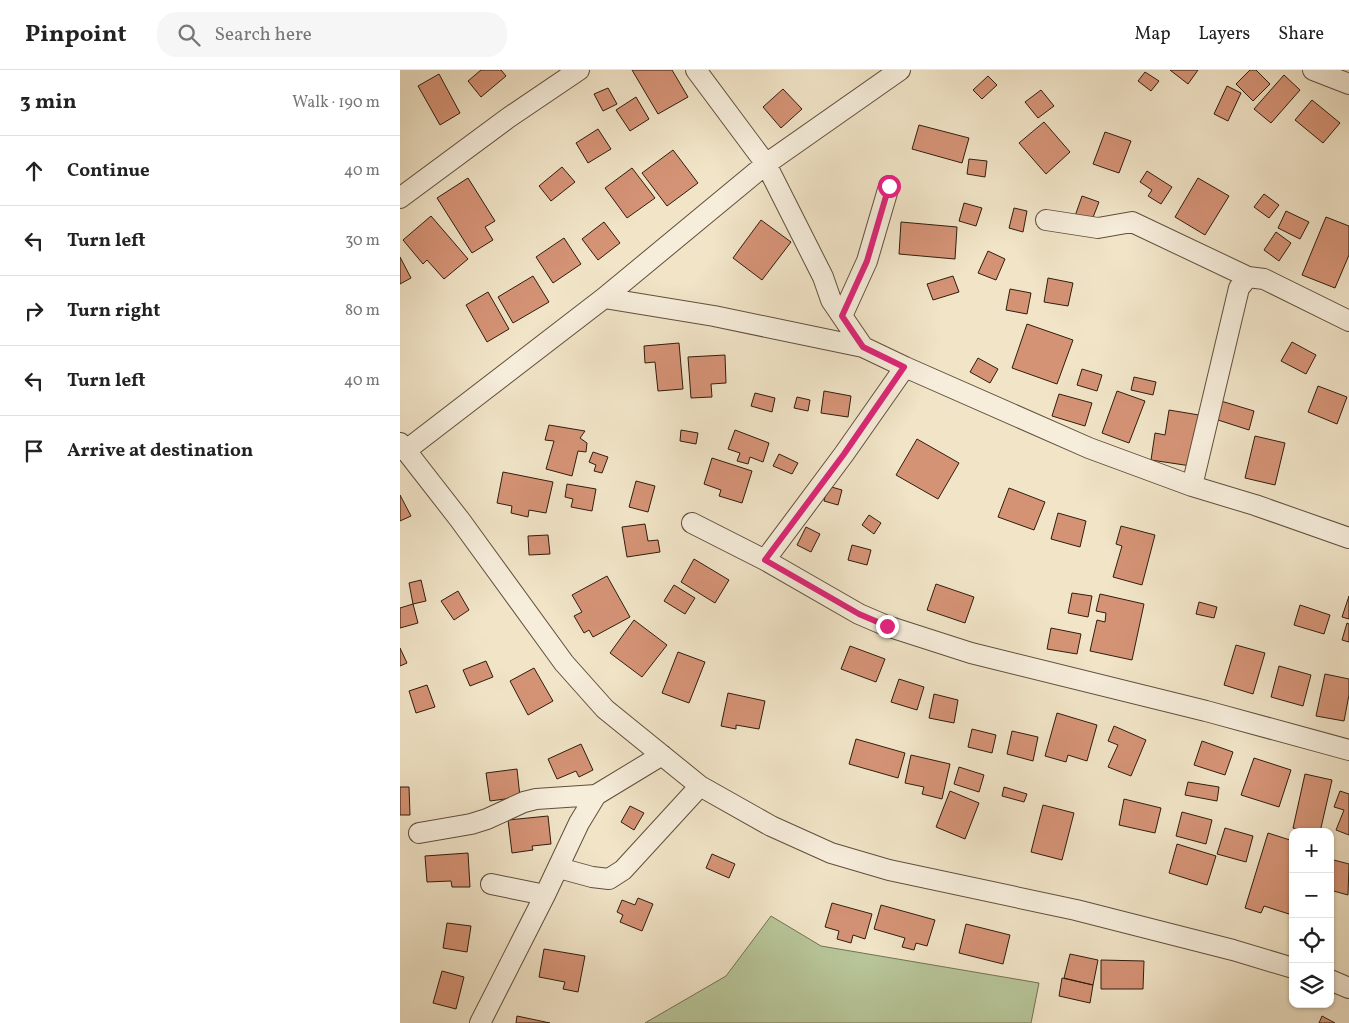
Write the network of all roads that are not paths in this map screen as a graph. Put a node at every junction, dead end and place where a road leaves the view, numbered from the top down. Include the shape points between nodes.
1 (579, 70) edge
2 (696, 70) edge
3 (900, 70) edge
4 (1313, 70) edge
5 (1349, 84) edge
6 (766, 164) junction
7 (889, 186) dead end
8 (400, 198) edge
9 (1046, 220) dead end
10 (1248, 277) junction
11 (604, 298) junction
12 (842, 316) junction
13 (1349, 321) edge
14 (863, 347) junction
15 (904, 367) junction
16 (403, 447) edge
17 (1192, 486) junction
18 (692, 523) dead end
19 (1349, 538) edge
20 (765, 560) junction
21 (1349, 750) edge
22 (662, 755) junction
23 (700, 786) junction
24 (596, 795) junction
25 (419, 833) dead end
26 (558, 868) junction
27 (491, 884) dead end
28 (546, 895) junction
29 (1289, 967) edge
30 (1334, 982) edge
31 (1349, 988) edge
32 (480, 1023) edge

1 - 8 street
2 - 6 street
3 - 6 street
4 - 5 street
6 - 11 street
6 - 12 street via 823,277 831,300
7 - 12 street via 867,261
9 - 10 street via 1098,228 1132,222
10 - 13 street via 1264,279
10 - 17 street via 1238,288
11 - 14 street via 714,316
11 - 16 street
12 - 14 street
14 - 15 street
15 - 17 street via 1089,448
15 - 20 street
16 - 22 street via 564,663 605,709
17 - 19 street
18 - 20 street
20 - 21 street via 859,614 887,626 962,650 1206,710
22 - 23 street
22 - 24 street
23 - 26 street via 622,870 609,879
23 - 29 street via 771,826 831,854 889,870 1076,910
24 - 25 street via 536,799 472,824
24 - 26 street
26 - 28 street
27 - 28 street
28 - 32 street
30 - 31 street

